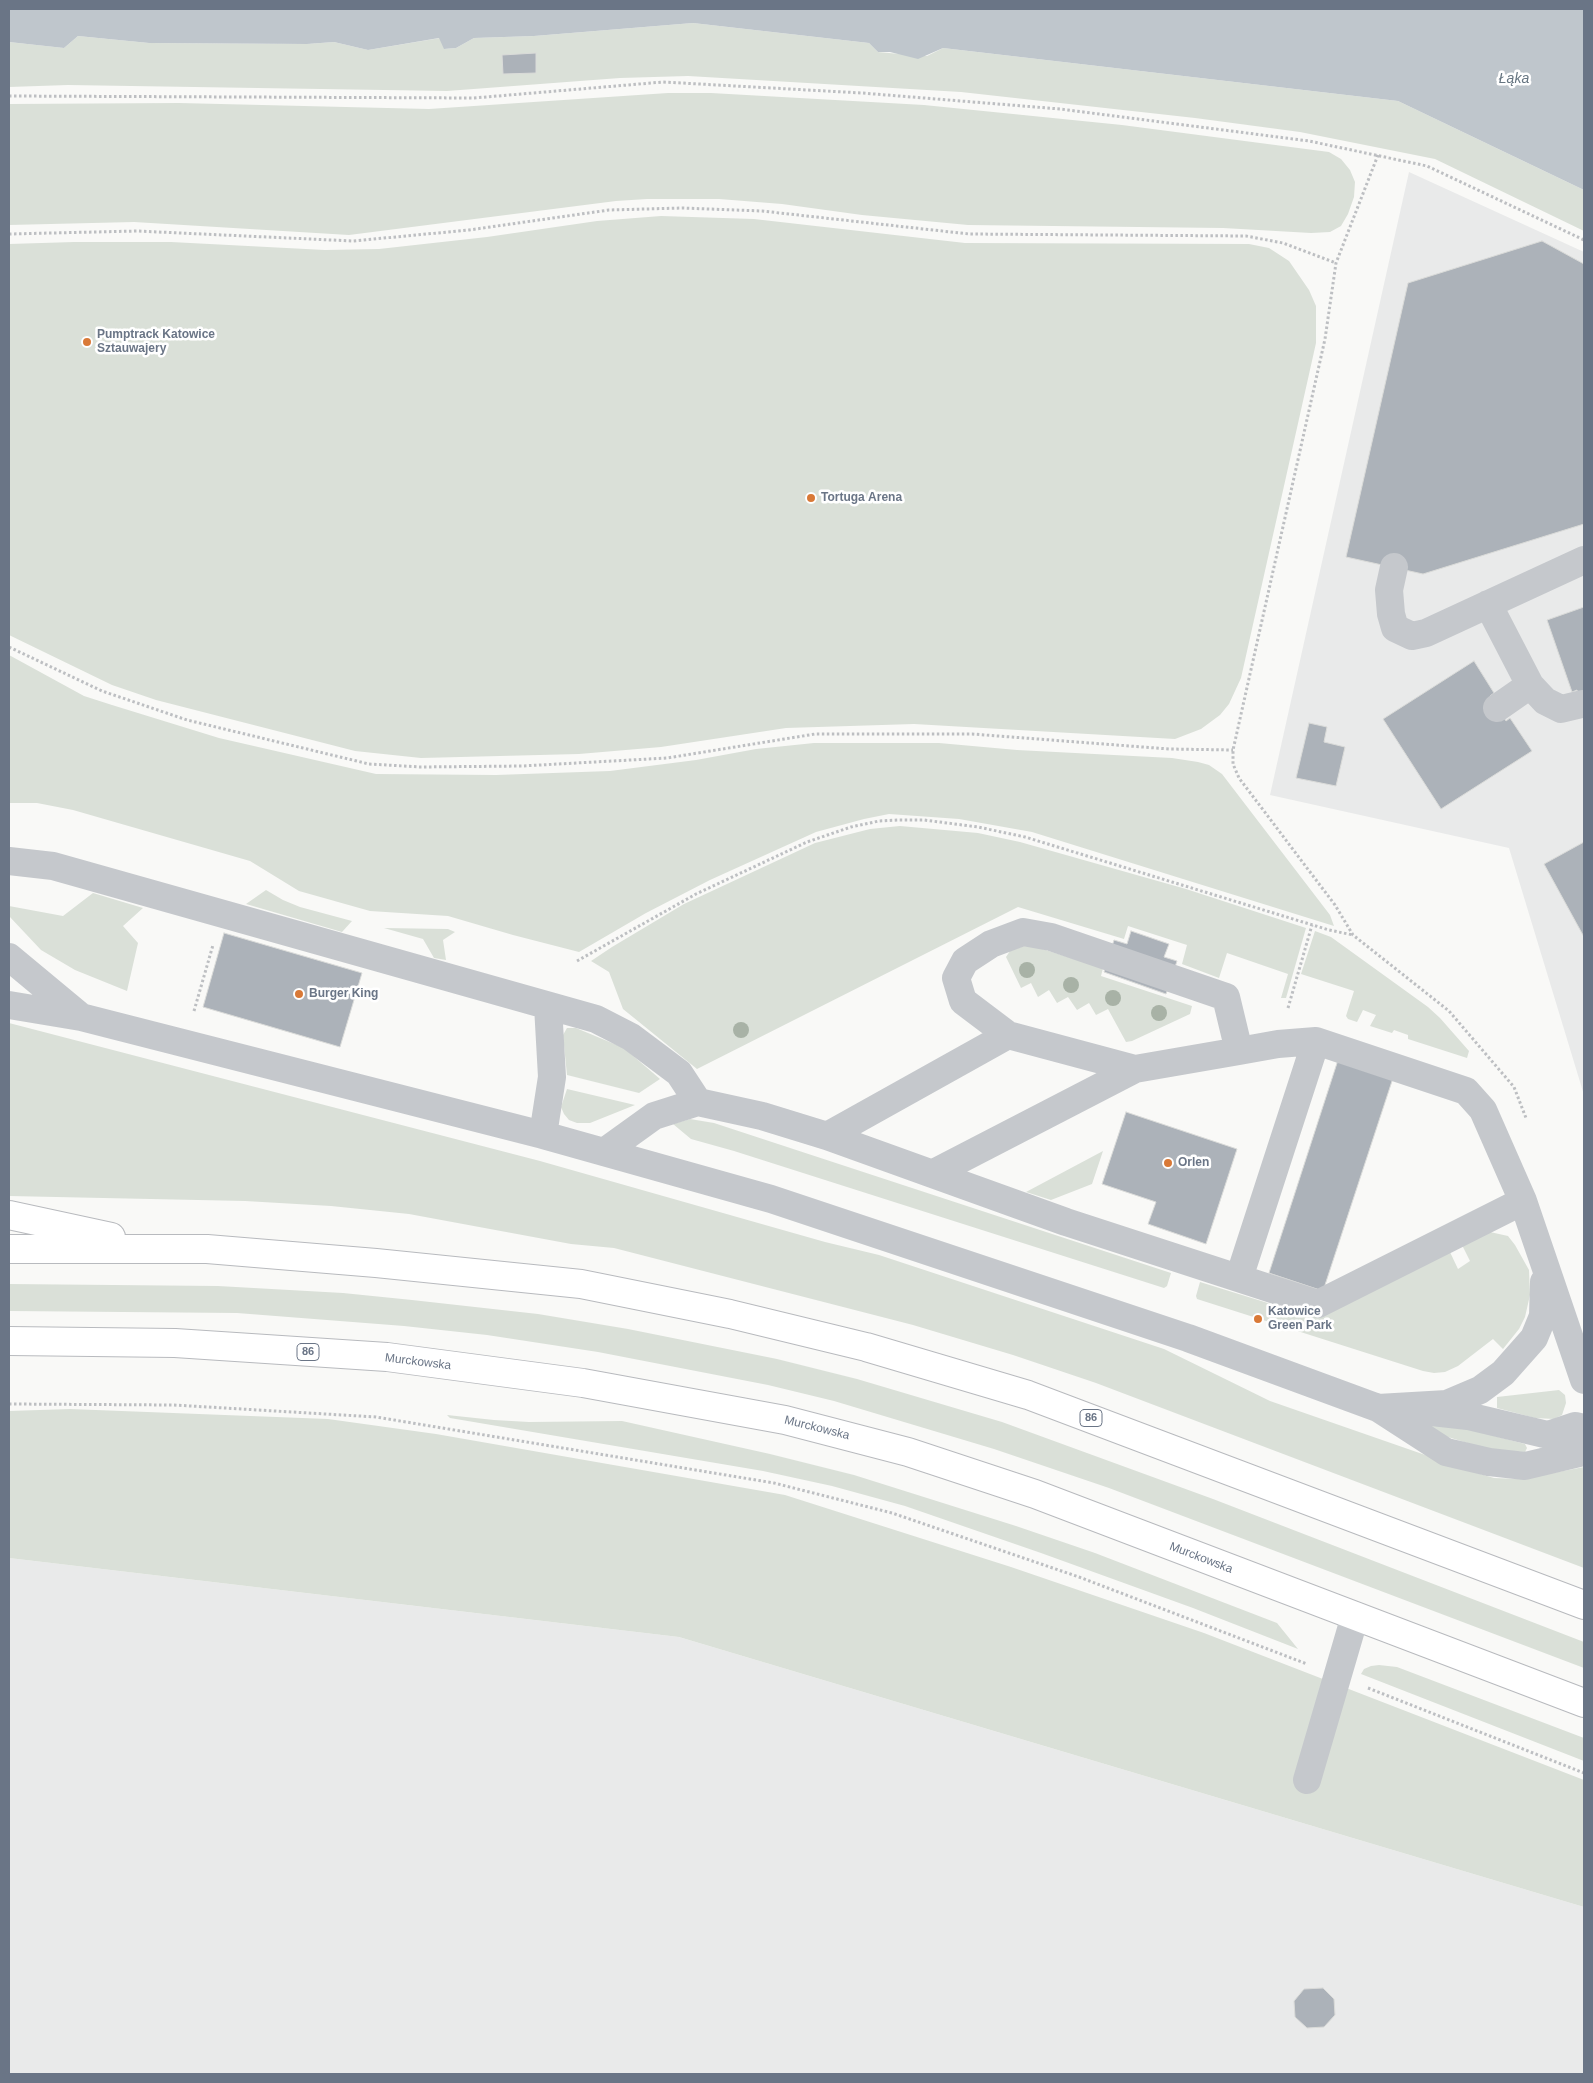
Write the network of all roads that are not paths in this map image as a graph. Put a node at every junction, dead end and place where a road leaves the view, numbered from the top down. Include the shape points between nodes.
1 (1584, 560) edge
2 (1394, 567) dead end
3 (1488, 604) junction
4 (1530, 686) junction
5 (1582, 704) dead end
6 (1497, 708) dead end
7 (9, 861) edge
8 (9, 957) edge
9 (9, 1005) edge
10 (548, 1006) junction
11 (81, 1017) junction
12 (1008, 1035) junction
13 (1316, 1041) junction
14 (1239, 1051) junction
15 (1135, 1069) junction
16 (698, 1102) junction
17 (543, 1135) junction
18 (826, 1136) junction
19 (604, 1152) junction
20 (932, 1174) junction
21 (1523, 1201) junction
22 (9, 1214) edge
23 (158, 1248) junction
24 (9, 1249) edge
25 (1544, 1263) junction
26 (1238, 1278) junction
27 (16, 1343) edge
28 (1584, 1380) edge
29 (1378, 1408) junction
30 (1584, 1428) edge
31 (1584, 1452) edge
32 (1584, 1605) edge
33 (1355, 1616) junction
34 (1584, 1703) edge
35 (1307, 1780) dead end

1 - 3 street
2 - 3 street via 1389,590 1391,614 1395,628 1412,636 1426,633
3 - 4 street
4 - 5 street via 1544,701 1561,709
4 - 6 street
7 - 10 street via 53,866
8 - 11 street
9 - 11 street
10 - 16 street via 596,1019 631,1037 679,1073
10 - 17 street via 552,1077
11 - 17 street
12 - 14 street via 963,1001 956,978 965,961 991,944 1023,932 1051,936 1226,997
12 - 15 street
12 - 18 street
13 - 14 street
13 - 21 street via 1466,1091 1483,1110
13 - 26 street
14 - 15 street
15 - 20 street
16 - 18 street via 762,1116
16 - 19 street via 654,1116
17 - 19 street
18 - 20 street
19 - 29 street via 771,1199 1188,1338
20 - 26 street
21 - 25 street
21 - 26 street via 1318,1304
22 - 23 highway
23 - 24 highway, 86
23 - 32 highway, 86 via 366,1262 581,1284 730,1314 866,1347 1028,1395
25 - 28 street
25 - 29 street via 1544,1316 1534,1338 1503,1373 1480,1390 1447,1404
27 - 33 highway, Murckowska / 86 via 175,1343 387,1357 583,1383 785,1420 908,1452 1035,1494
29 - 30 street via 1468,1416 1548,1435 1575,1426
29 - 31 street via 1446,1452 1490,1462 1525,1466
33 - 34 highway, Murckowska / 86
33 - 35 street

